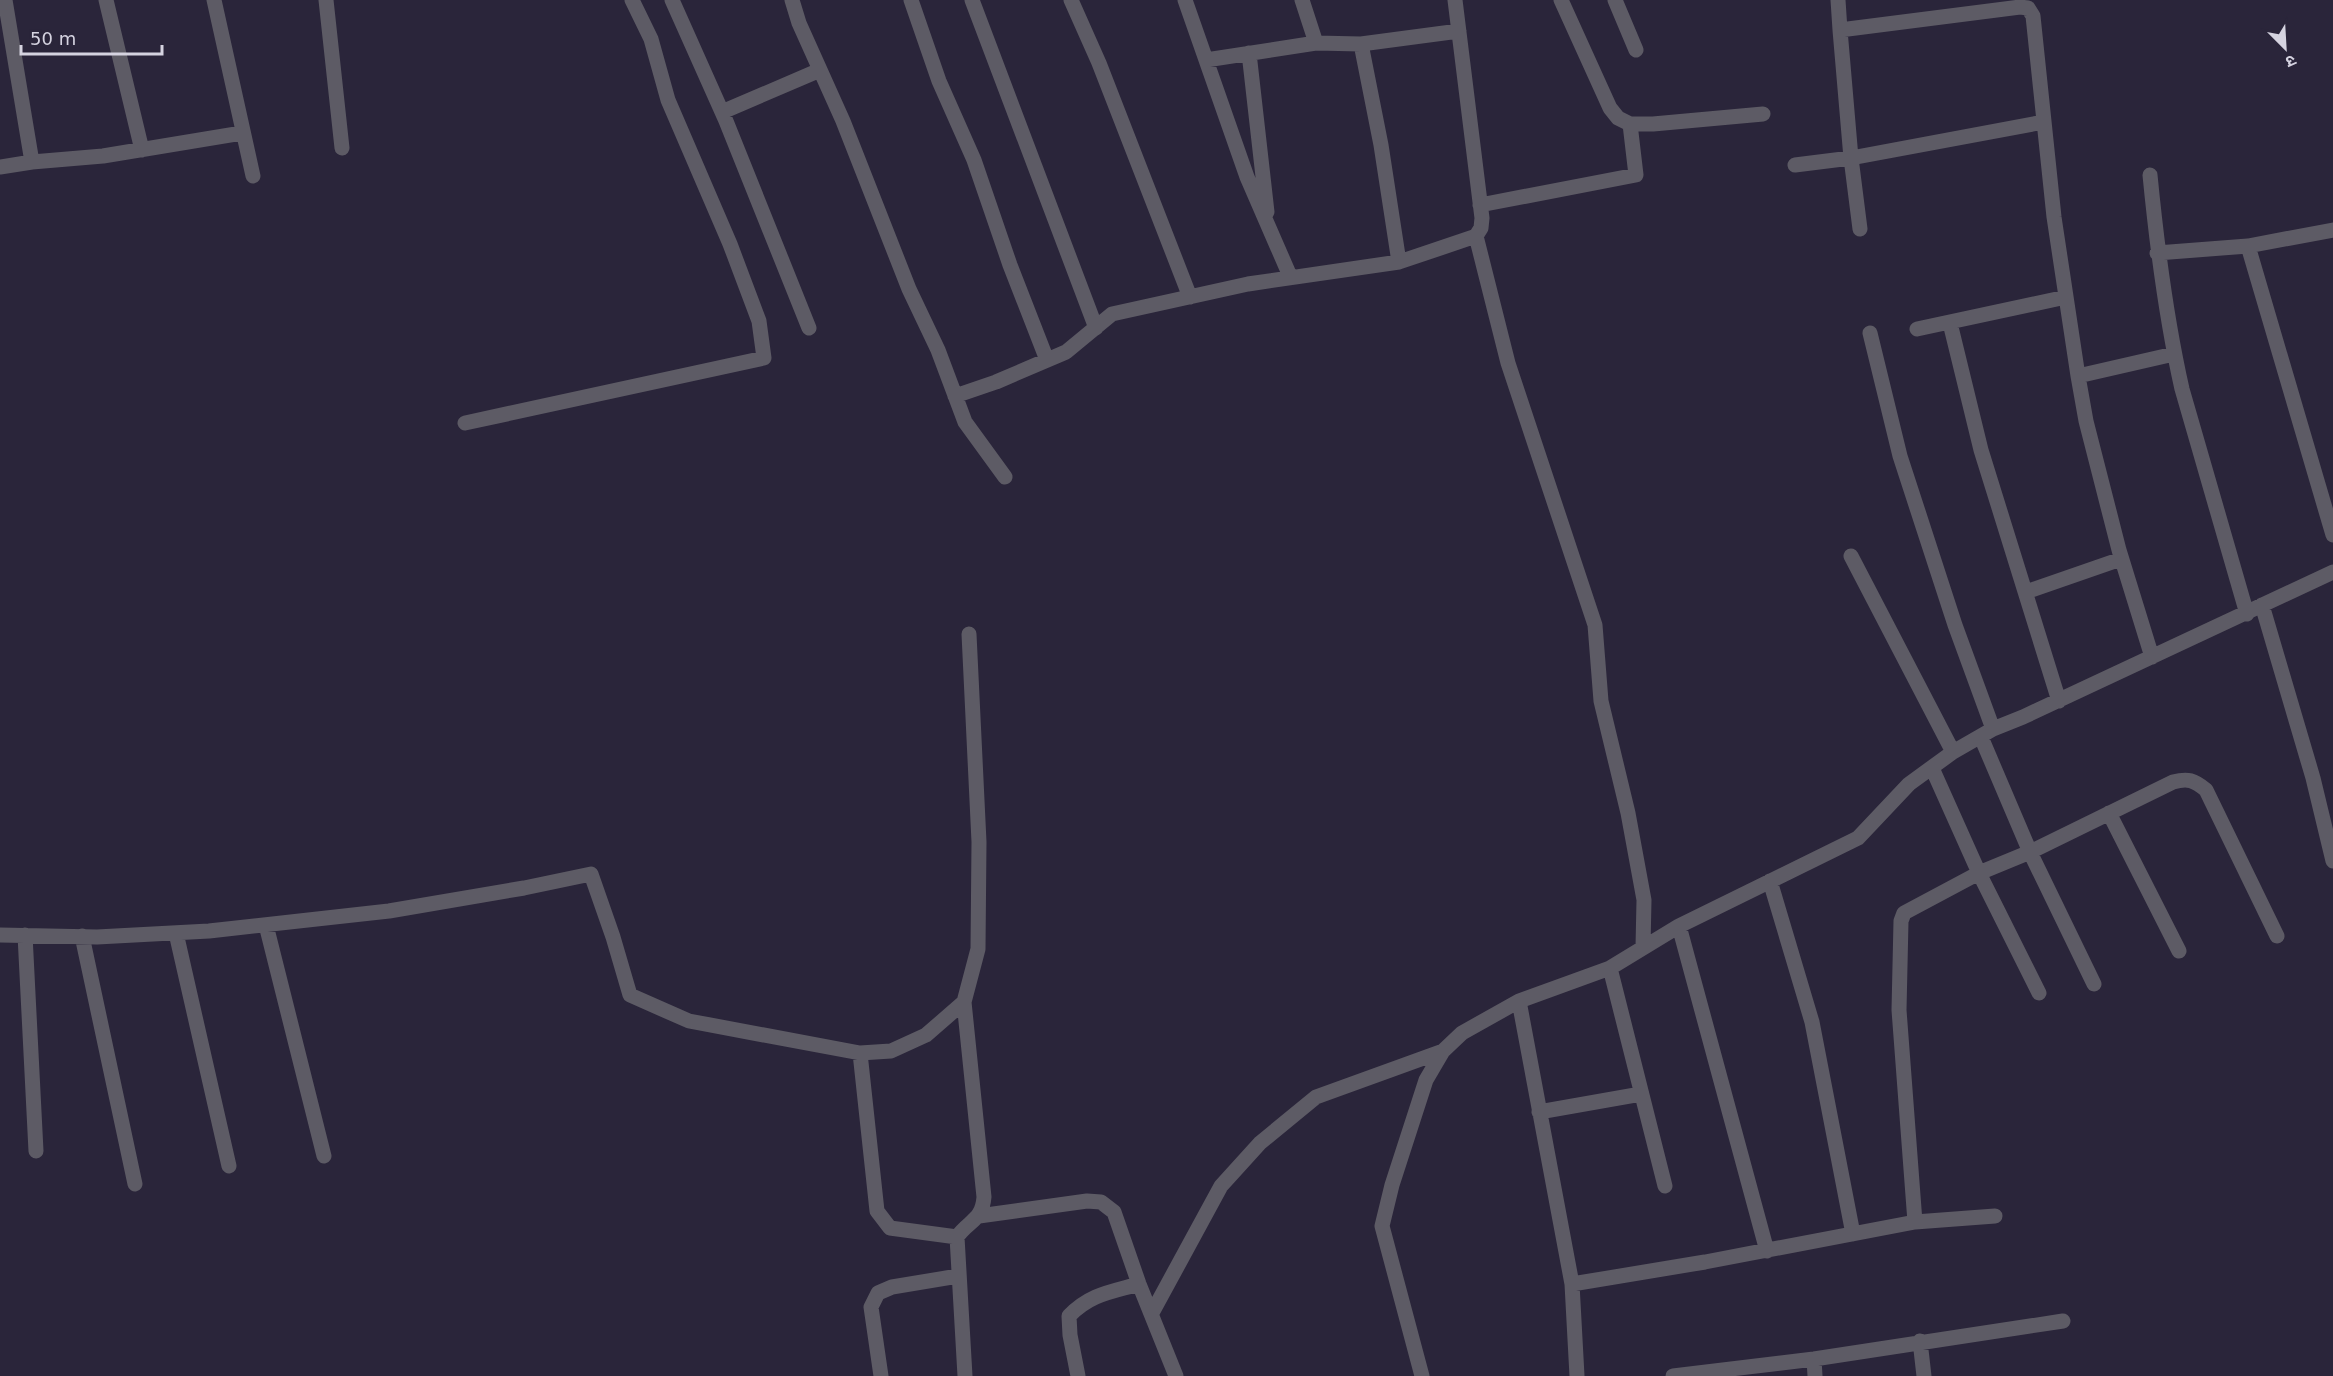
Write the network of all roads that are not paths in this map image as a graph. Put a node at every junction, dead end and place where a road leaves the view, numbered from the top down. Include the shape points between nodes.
1 (5, 0) edge
2 (106, 0) edge
3 (213, 0) edge
4 (326, 0) edge
5 (632, 0) edge
6 (672, 0) edge
7 (792, 0) edge
8 (911, 0) edge
9 (972, 0) edge
10 (1071, 0) edge
11 (1185, 0) edge
12 (1302, 0) edge
13 (1455, 0) edge
14 (1561, 0) edge
15 (1615, 0) edge
16 (1838, 0) edge
17 (1840, 30) junction
18 (1459, 31) junction
19 (1317, 43) junction
20 (1361, 44) junction
21 (1636, 50) dead end
22 (1249, 52) junction
23 (1206, 60) junction
24 (820, 70) junction
25 (722, 112) junction
26 (1763, 114) dead end
27 (2044, 122) junction
28 (1630, 124) junction
29 (242, 133) junction
30 (342, 148) dead end
31 (142, 150) junction
32 (1851, 158) junction
33 (32, 162) junction
34 (1795, 165) dead end
35 (0, 167) edge
36 (2150, 175) dead end
37 (253, 176) dead end
38 (1480, 205) junction
39 (1269, 227) junction
40 (1860, 229) dead end
41 (2333, 230) edge
42 (1476, 237) junction
43 (2248, 246) junction
44 (2157, 253) junction
45 (1399, 262) junction
46 (1290, 276) junction
47 (1190, 297) junction
48 (2066, 297) junction
49 (1950, 323) junction
50 (808, 328) dead end
51 (1096, 328) junction
52 (1917, 329) dead end
53 (1870, 333) dead end
54 (2174, 354) junction
55 (1047, 360) junction
56 (2078, 376) junction
57 (955, 396) junction
58 (465, 423) dead end
59 (1005, 477) dead end
60 (2333, 535) edge
61 (1851, 555) dead end
62 (2121, 559) junction
63 (2333, 572) edge
64 (2026, 592) junction
65 (2262, 605) junction
66 (2247, 614) junction
67 (969, 634) dead end
68 (2152, 657) junction
69 (2059, 701) junction
70 (1987, 733) junction
71 (1953, 752) junction
72 (1932, 768) junction
73 (2109, 813) junction
74 (2030, 852) junction
75 (2333, 861) edge
76 (1979, 873) junction
77 (1770, 881) junction
78 (266, 925) junction
79 (1679, 926) junction
80 (176, 933) junction
81 (0, 935) edge
82 (25, 935) junction
83 (82, 936) junction
84 (2277, 936) dead end
85 (1643, 947) junction
86 (2179, 951) dead end
87 (1610, 968) junction
88 (2094, 984) dead end
89 (2039, 993) dead end
90 (1519, 1001) junction
91 (964, 1002) junction
92 (1443, 1051) junction
93 (860, 1053) junction
94 (1641, 1094) junction
95 (1539, 1112) junction
96 (36, 1151) dead end
97 (324, 1156) dead end
98 (230, 1166) dead end
99 (135, 1184) dead end
100 (1665, 1186) dead end
101 (979, 1216) junction
102 (1995, 1216) dead end
103 (1915, 1222) junction
104 (1853, 1234) junction
105 (957, 1237) junction
106 (1767, 1251) junction
107 (958, 1276) junction
108 (1139, 1284) junction
109 (1572, 1284) junction
110 (1152, 1313) junction
111 (2063, 1321) dead end
112 (1920, 1341) junction
113 (1814, 1359) junction
114 (881, 1376) edge
115 (965, 1376) edge
116 (1077, 1376) edge
117 (1176, 1376) edge
118 (1422, 1376) edge
119 (1577, 1376) edge
120 (1673, 1376) edge
121 (1815, 1376) edge
122 (1924, 1376) edge

1 - 33 street
2 - 31 street
3 - 29 street
4 - 30 street
5 - 58 street via 651,39 668,100 759,321 764,358
6 - 25 street
7 - 24 street
8 - 55 street via 939,81 975,160
9 - 51 street
10 - 47 street
11 - 23 street
12 - 19 street
13 - 18 street
14 - 28 street via 1610,108
15 - 21 street
16 - 17 street
17 - 27 street via 2028,8 2035,27
17 - 32 street
18 - 20 street
18 - 38 street
19 - 20 street
19 - 22 street
20 - 45 street
22 - 23 street
22 - 39 street
23 - 39 street
24 - 25 street
24 - 57 street
25 - 50 street
26 - 28 street
27 - 32 street
27 - 48 street
28 - 38 street via 1636,175
29 - 31 street
29 - 37 street
31 - 33 street
32 - 34 street
32 - 40 street
33 - 35 street
36 - 44 street
38 - 42 street via 1481,228
39 - 46 street
41 - 43 street
42 - 45 street
42 - 85 street via 1508,363 1595,625 1601,701 1644,900
43 - 44 street
43 - 60 street
44 - 54 street
45 - 46 street
46 - 47 street
47 - 51 street via 1112,314
48 - 49 street
48 - 56 street
49 - 52 street
49 - 64 street via 1981,450
51 - 55 street via 1066,352
53 - 70 street via 1900,456
54 - 56 street
54 - 66 street
55 - 57 street
56 - 62 street
57 - 59 street via 965,422
61 - 71 street
62 - 64 street
62 - 68 street
63 - 65 street
64 - 69 street
65 - 66 street
65 - 75 street
66 - 68 street
67 - 91 street via 978,831 978,949
68 - 69 street
69 - 70 street
70 - 71 street
70 - 74 street
71 - 72 street
72 - 76 street
72 - 77 street via 1910,784 1858,838
73 - 74 street
73 - 84 street via 2173,782 2195,780 2206,790
73 - 86 street
74 - 76 street
74 - 88 street
76 - 89 street
76 - 103 street via 1911,908 1901,921 1899,1010
77 - 79 street
77 - 104 street via 1812,1022
78 - 80 street
78 - 93 street via 389,910 591,874 630,995 689,1021
78 - 97 street
79 - 85 street
79 - 106 street
80 - 83 street
80 - 98 street
81 - 82 street
82 - 83 street
82 - 96 street
83 - 99 street
85 - 87 street
87 - 90 street
87 - 94 street
90 - 92 street via 1462,1034
90 - 95 street
91 - 93 street via 926,1035 891,1051
91 - 101 street via 984,1197
92 - 110 street via 1316,1097 1260,1143 1221,1186
92 - 118 street via 1426,1080 1382,1226
93 - 105 street via 877,1211 890,1228
94 - 95 street
94 - 100 street
95 - 109 street
101 - 105 street
101 - 108 street via 1101,1202 1114,1212
102 - 103 street
103 - 104 street
104 - 106 street
105 - 107 street
106 - 109 street
107 - 114 street via 878,1293 871,1307
107 - 115 street
108 - 110 street
108 - 116 street via 1093,1297 1070,1316
109 - 119 street
110 - 117 street
111 - 112 street
112 - 113 street
112 - 122 street
113 - 120 street
113 - 121 street

